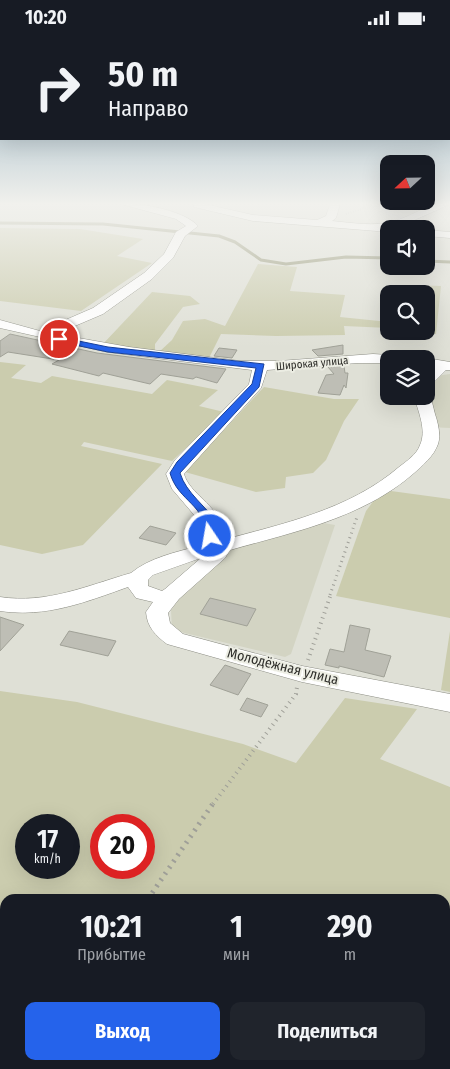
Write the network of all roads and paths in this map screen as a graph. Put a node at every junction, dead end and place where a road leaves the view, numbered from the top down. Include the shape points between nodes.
1 (171, 252) edge
2 (0, 324) edge
3 (42, 335) junction
4 (380, 359) edge
5 (261, 366) junction
6 (446, 366) edge
7 (435, 375) edge
8 (424, 405) edge
9 (359, 502) junction
10 (215, 548) junction
11 (138, 579) junction
12 (172, 594) junction
13 (0, 604) edge
14 (302, 674) junction
15 (450, 703) edge
16 (151, 894) edge

1 - 3 street via 148,276 98,311
2 - 3 street, Широкая улица
3 - 5 street, Широкая улица via 108,349
4 - 5 street, Широкая улица
5 - 10 street via 256,385 175,473 178,485 211,523
6 - 7 street
8 - 9 street via 430,431 429,444 409,469
9 - 10 street
9 - 14 path via 360,509
10 - 11 street via 167,562 146,571
10 - 12 street, Молодёжная улица via 218,554
11 - 12 street via 143,593 164,598
11 - 13 street via 74,600 37,607
12 - 14 street, Молодёжная улица via 157,612 157,622 175,639
14 - 15 street, Молодёжная улица
14 - 16 path via 296,694 220,794

